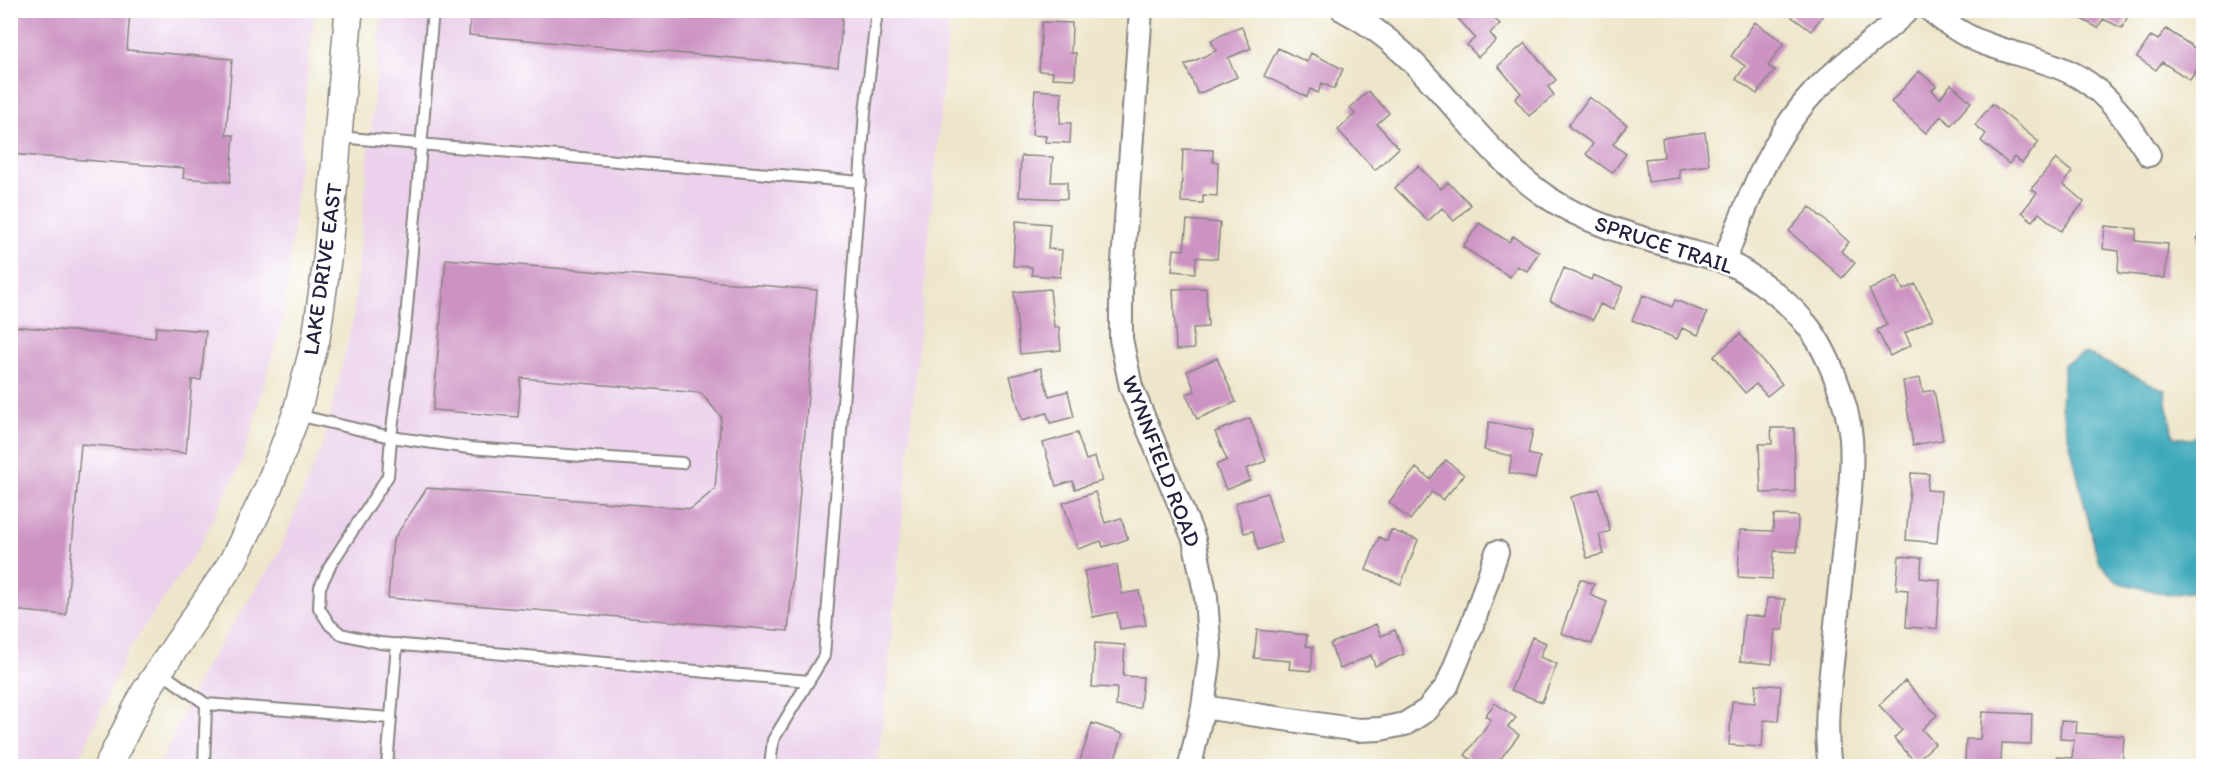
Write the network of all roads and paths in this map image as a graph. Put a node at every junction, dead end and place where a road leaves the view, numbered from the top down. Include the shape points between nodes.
1 (349, 10) edge
2 (433, 10) edge
3 (877, 10) edge
4 (1141, 10) edge
5 (1343, 10) edge
6 (1908, 10) edge
7 (1930, 10) edge
8 (338, 137) junction
9 (422, 144) junction
10 (2149, 155) dead end
11 (861, 182) junction
12 (1724, 261) junction
13 (296, 415) junction
14 (390, 437) junction
15 (682, 463) dead end
16 (1497, 552) dead end
17 (397, 644) junction
18 (159, 671) junction
19 (809, 681) junction
20 (206, 704) junction
21 (1203, 707) junction
22 (391, 718) junction
23 (108, 766) edge
24 (204, 766) edge
25 (387, 766) edge
26 (770, 766) edge
27 (1190, 766) edge
28 (1830, 766) edge

1 - 8 street, LAKE DRIVE EAST
2 - 9 lane
3 - 11 lane
4 - 21 street, WYNNFIELD ROAD via 1121,290 1122,339 1131,387 1194,539 1206,597 1210,656
5 - 12 street, SPRUCE TRAIL via 1396,46 1514,171 1548,198 1627,234
6 - 12 street via 1814,92 1787,127 1747,200
7 - 10 street via 1960,32 1987,45 2050,63 2081,78 2115,109
8 - 9 lane
8 - 13 street, LAKE DRIVE EAST via 316,339
9 - 11 lane
9 - 14 lane via 406,319
11 - 19 lane via 824,656
12 - 28 street, SPRUCE TRAIL via 1780,297 1808,326 1843,399 1851,437 1851,480 1827,711
13 - 14 lane
13 - 18 street, LAKE DRIVE EAST via 268,489 233,561
14 - 15 lane via 469,448
14 - 17 lane via 388,476 331,564 320,586 319,608 340,634
16 - 21 street via 1447,686 1426,710 1405,724 1358,730
17 - 19 lane
17 - 22 lane
18 - 20 lane
18 - 23 street, LAKE DRIVE EAST
19 - 26 lane via 773,740
20 - 22 lane
20 - 24 lane
21 - 27 street, WYNNFIELD ROAD
22 - 25 lane

